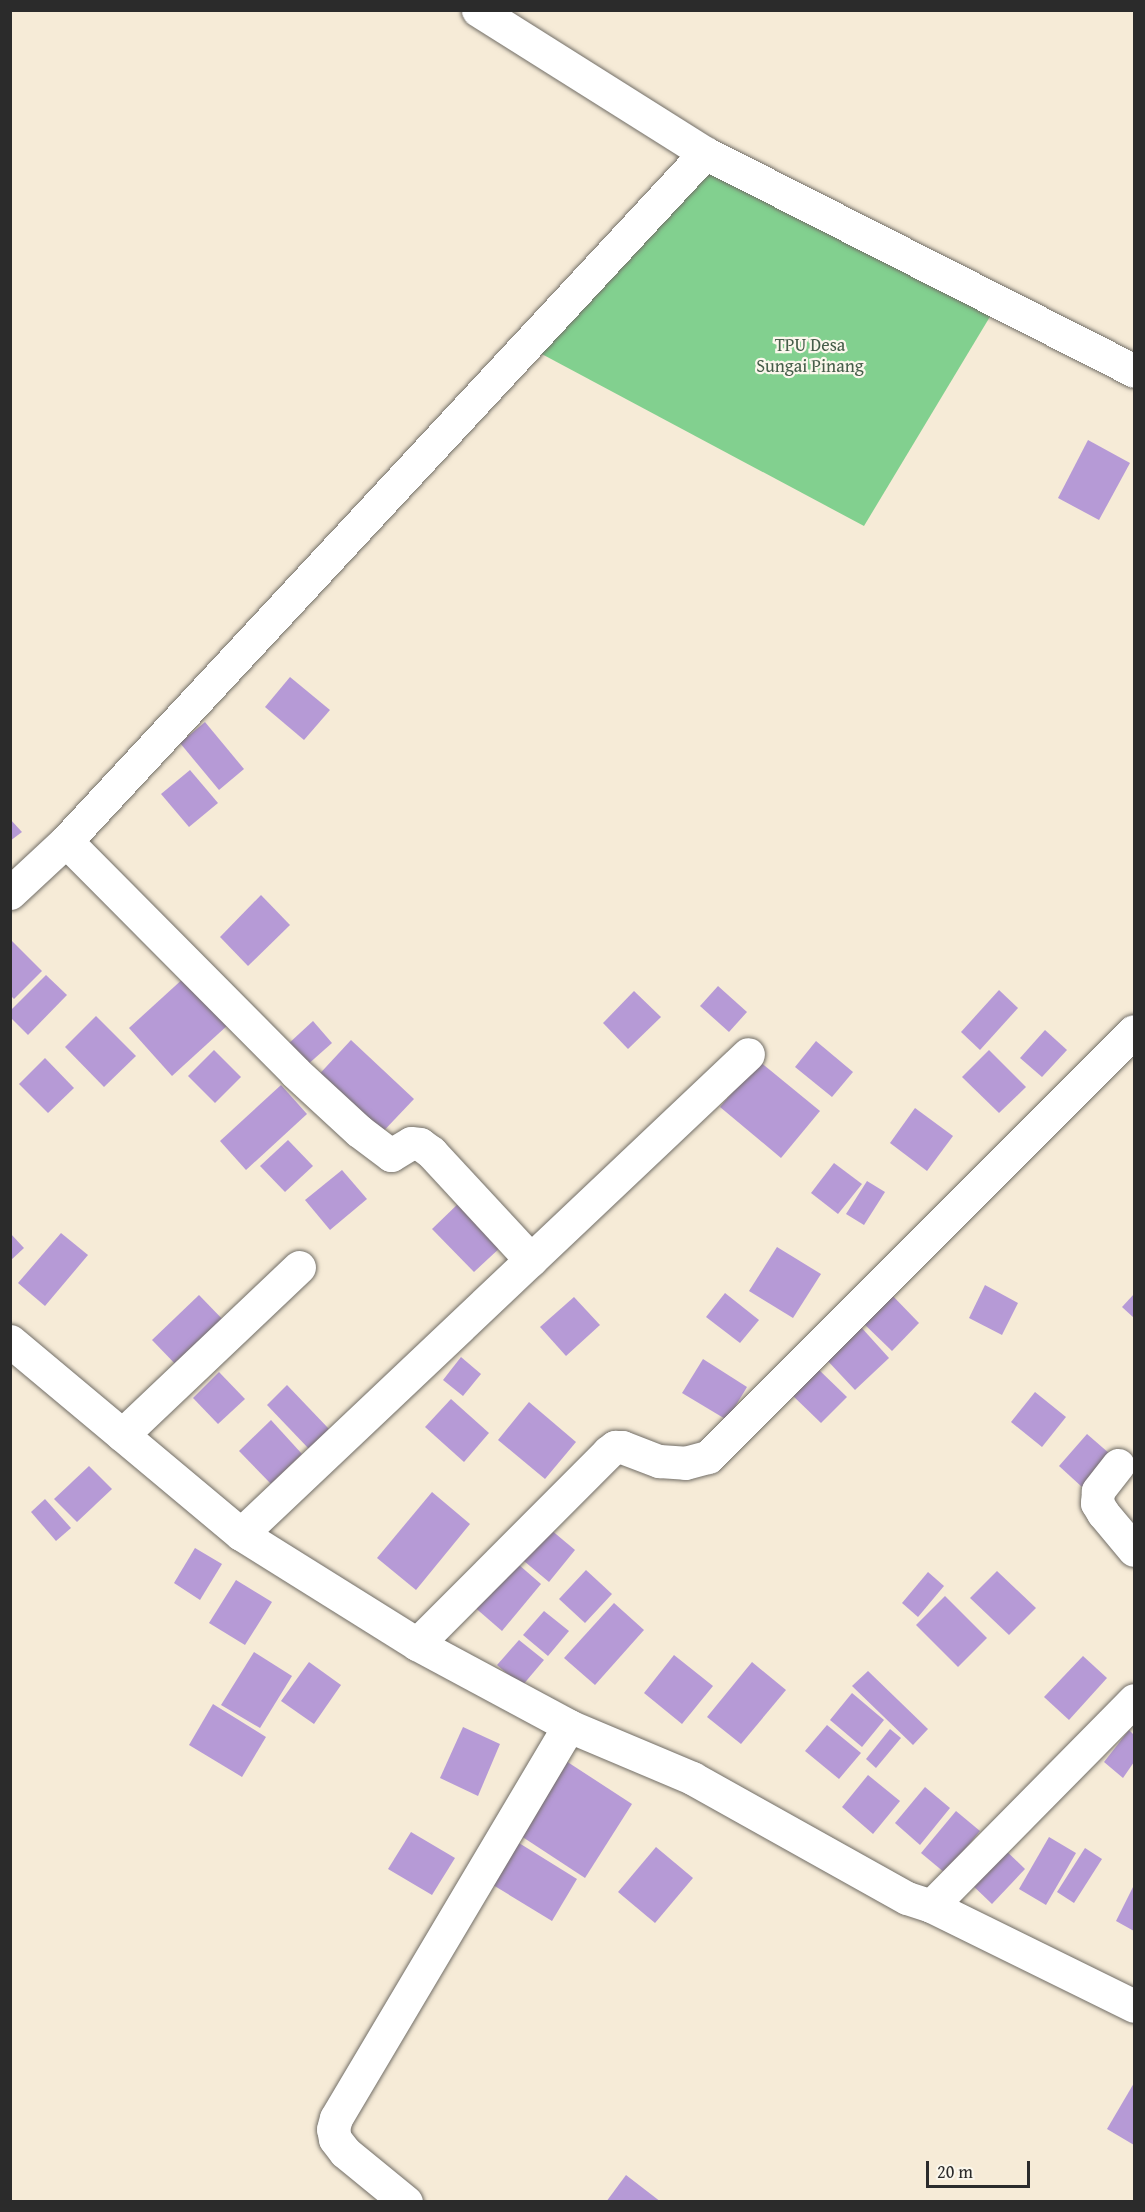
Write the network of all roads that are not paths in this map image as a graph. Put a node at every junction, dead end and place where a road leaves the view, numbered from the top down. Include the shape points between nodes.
1 (478, 10) edge
2 (705, 153) junction
3 (1134, 371) edge
4 (66, 842) junction
5 (10, 893) edge
6 (1134, 1031) edge
7 (748, 1054) dead end
8 (531, 1260) junction
9 (299, 1267) dead end
10 (10, 1341) edge
11 (122, 1435) junction
12 (1118, 1465) dead end
13 (241, 1534) junction
14 (1134, 1550) edge
15 (417, 1644) junction
16 (1134, 1700) edge
17 (569, 1726) junction
18 (931, 1906) junction
19 (1134, 2006) edge
20 (406, 2202) edge

1 - 2 street
2 - 3 street
2 - 4 street
4 - 5 street
4 - 8 street via 286,1064 359,1131 391,1155 411,1143 431,1152
6 - 15 street via 708,1457 685,1463 659,1461 615,1447
7 - 8 street
8 - 13 street
9 - 11 street
10 - 11 street
11 - 13 street
12 - 14 street via 1098,1491 1097,1503
13 - 15 street
15 - 17 street
16 - 18 street
17 - 18 street via 692,1778 907,1898
17 - 20 street via 336,2118 335,2139 345,2152
18 - 19 street

